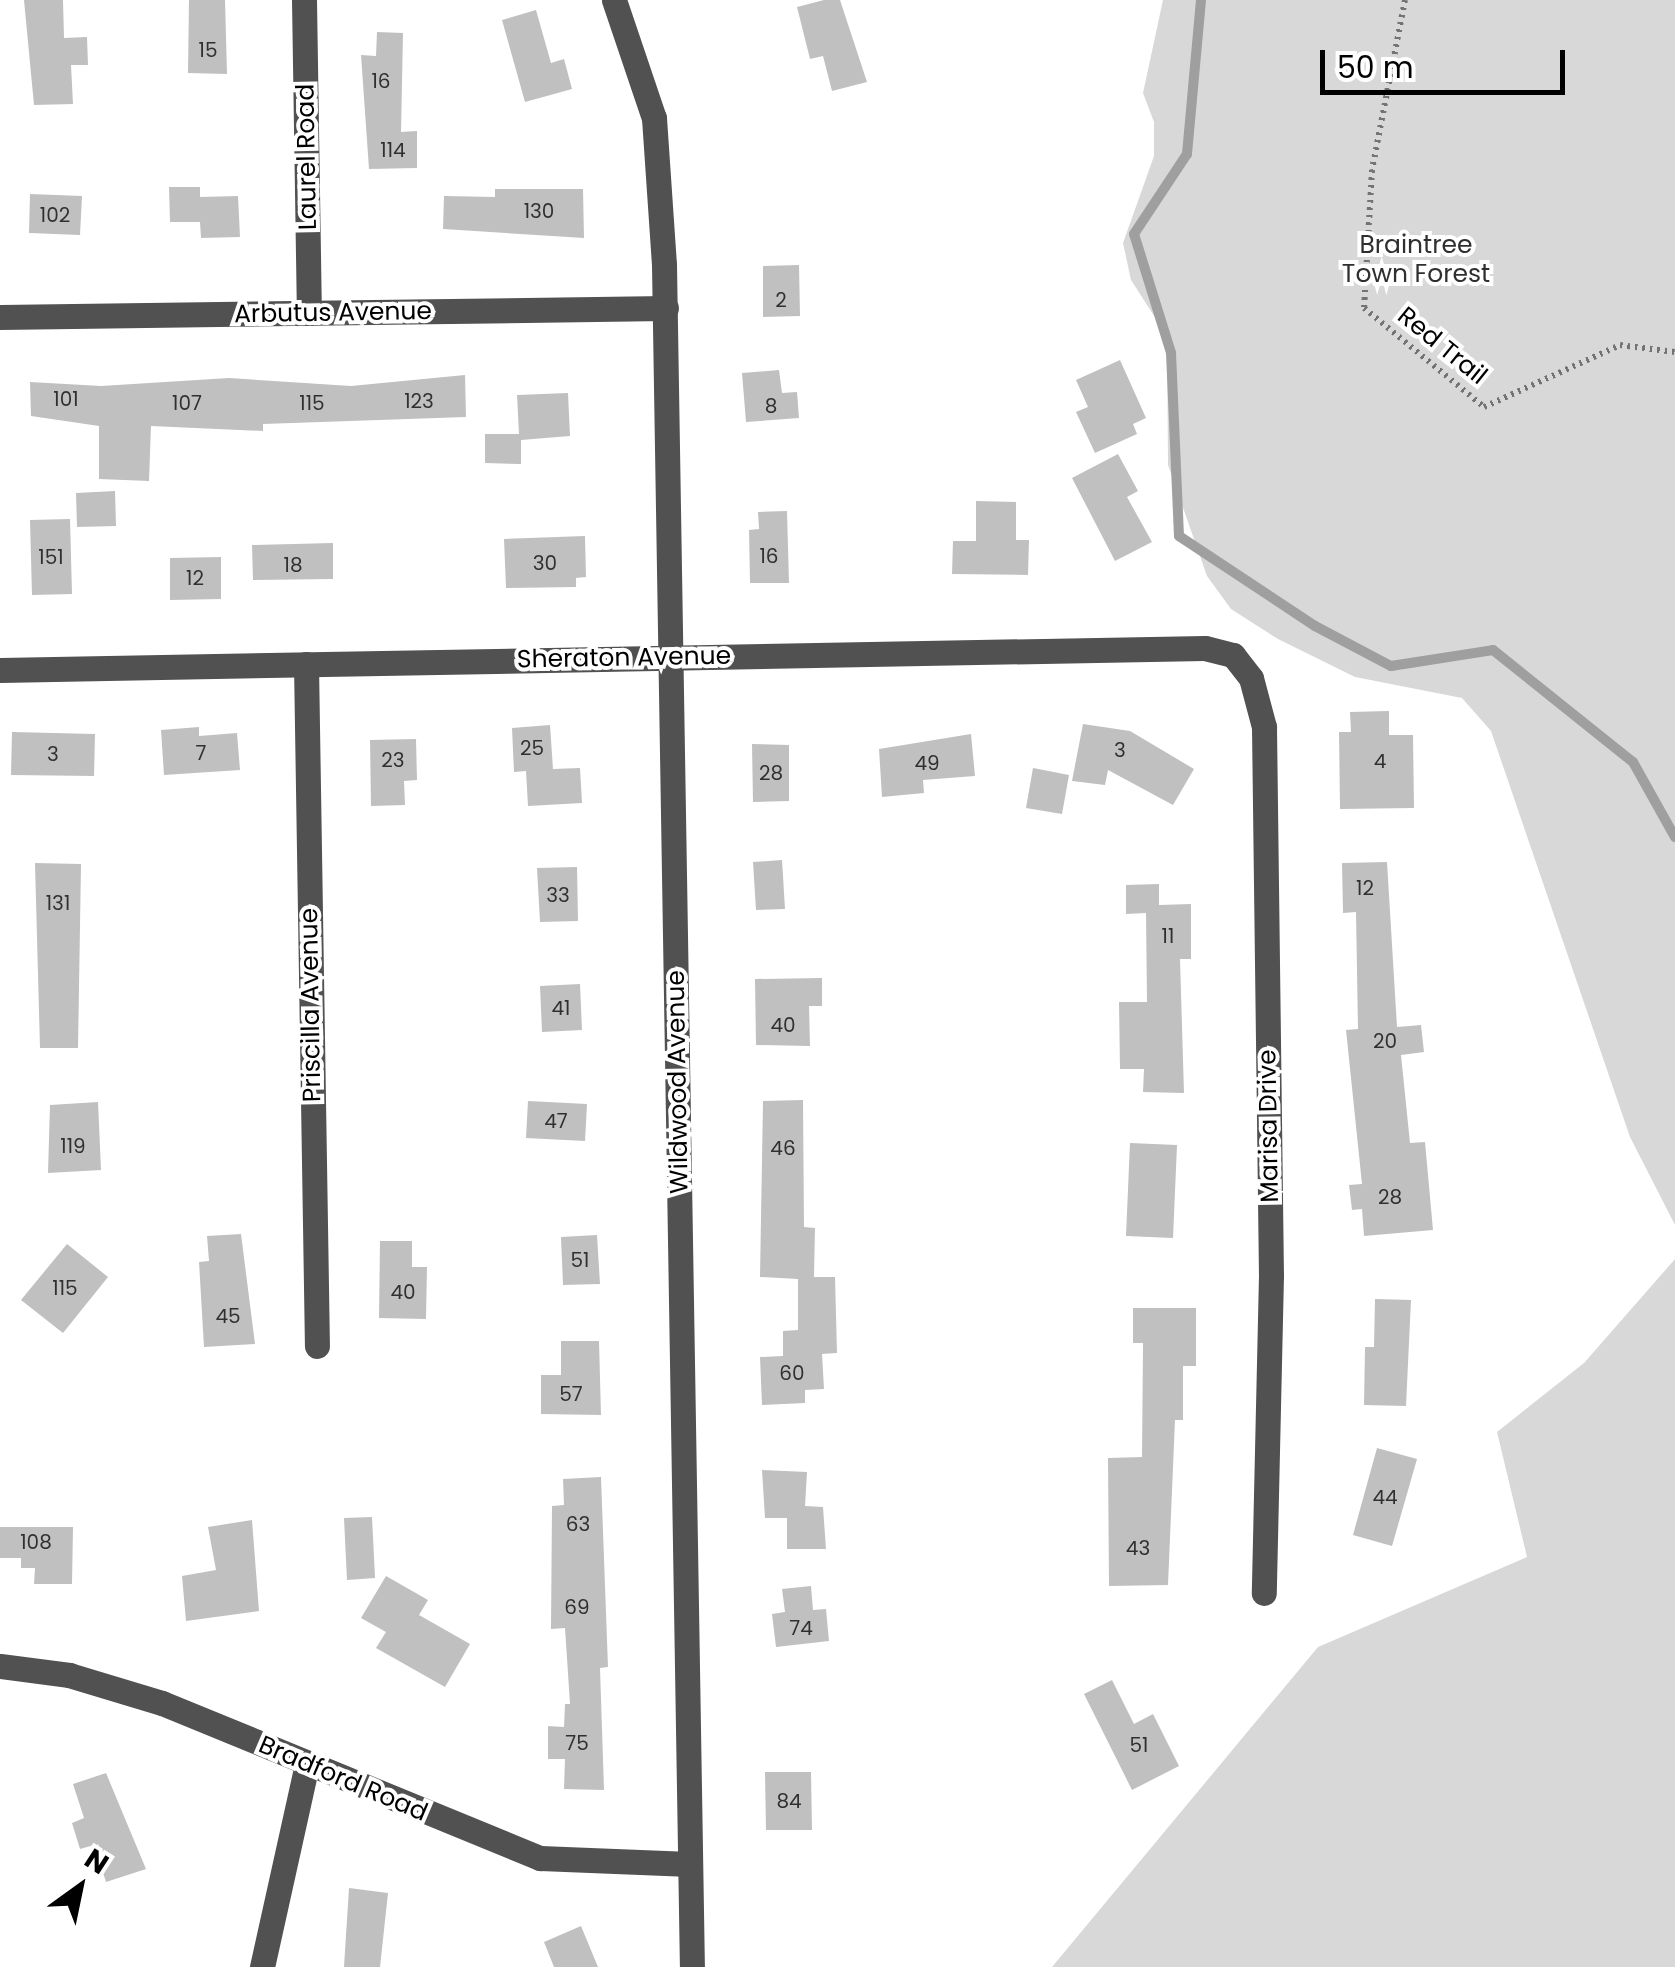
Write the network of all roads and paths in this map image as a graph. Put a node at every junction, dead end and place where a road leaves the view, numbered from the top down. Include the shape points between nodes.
1 (304, 0) edge
2 (614, 0) edge
3 (1405, 0) edge
4 (666, 308) junction
5 (309, 313) junction
6 (0, 318) edge
7 (1675, 352) edge
8 (672, 658) junction
9 (306, 664) junction
10 (1243, 664) joint
11 (0, 670) edge
12 (317, 1346) dead end
13 (1264, 1593) dead end
14 (0, 1666) edge
15 (307, 1764) junction
16 (690, 1864) junction
17 (262, 1967) edge
18 (692, 1967) edge

1 - 5 street, Laurel Road
2 - 4 street, Wildwood Avenue via 648,92
3 - 7 path, Red Trail via 1372,170 1364,308 1484,407 1620,345
4 - 5 street, Arbutus Avenue
4 - 8 street, Wildwood Avenue
5 - 6 street, Arbutus Avenue
8 - 9 street, Sheraton Avenue
8 - 10 street, Sheraton Avenue via 1205,648
8 - 16 street, Wildwood Avenue
9 - 11 street, Sheraton Avenue
9 - 12 street, Priscilla Avenue
10 - 13 street, Marisa Drive via 1264,726 1271,1275
14 - 15 street, Bradford Road via 114,1686
15 - 16 street, Bradford Road via 540,1858
15 - 17 street
16 - 18 street, Wildwood Avenue

